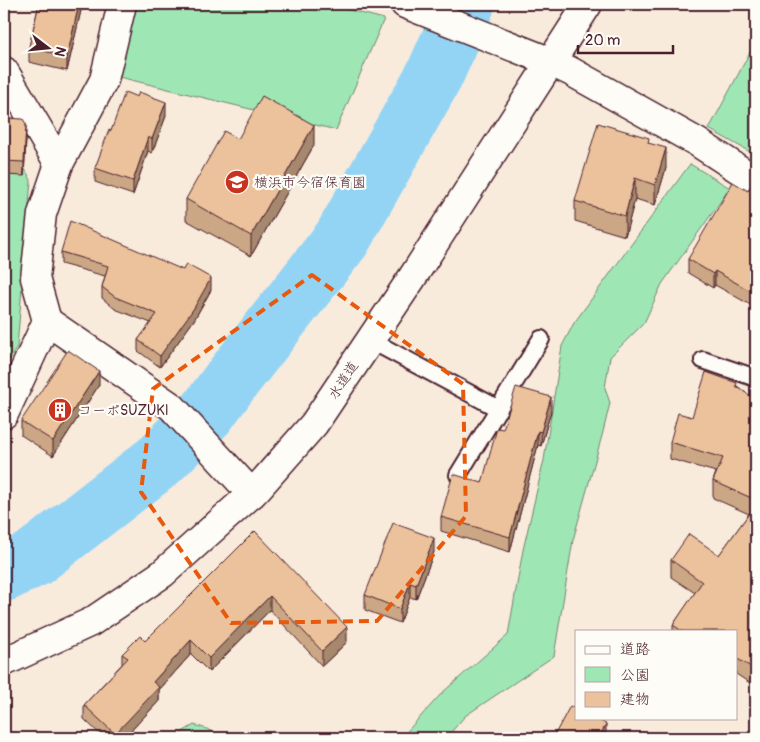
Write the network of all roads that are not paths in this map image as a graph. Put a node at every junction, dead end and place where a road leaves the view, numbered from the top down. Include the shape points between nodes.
1 (122, 4) edge
2 (588, 4) edge
3 (410, 5) edge
4 (551, 62) junction
5 (4, 71) edge
6 (59, 164) junction
7 (751, 171) edge
8 (47, 321) junction
9 (541, 339) dead end
10 (370, 340) junction
11 (703, 360) dead end
12 (756, 378) edge
13 (499, 409) junction
14 (4, 414) edge
15 (458, 475) edge
16 (252, 494) junction
17 (4, 662) edge

1 - 6 street via 104,80
2 - 4 street, 水道道
3 - 4 street
4 - 7 street
4 - 10 street, 水道道
5 - 6 street
6 - 8 street via 42,214 35,278
8 - 14 street
8 - 16 street via 172,407
9 - 13 lane
10 - 13 lane
10 - 16 street, 水道道 via 314,424
11 - 12 lane
13 - 15 lane
16 - 17 street, 水道道 via 162,574 99,617

